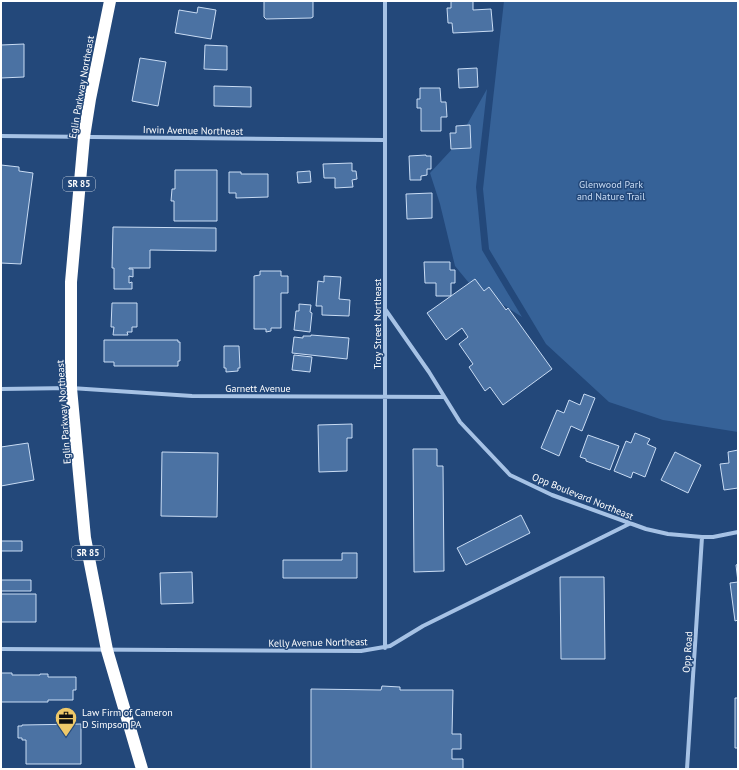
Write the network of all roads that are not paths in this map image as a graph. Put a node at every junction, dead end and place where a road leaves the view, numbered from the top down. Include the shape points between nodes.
1 (110, 1) edge
2 (385, 1) edge
3 (1, 136) edge
4 (84, 136) junction
5 (384, 140) junction
6 (385, 310) junction
7 (71, 388) junction
8 (1, 389) edge
9 (385, 397) junction
10 (444, 397) junction
11 (629, 524) junction
12 (738, 532) edge
13 (702, 537) junction
14 (385, 648) junction
15 (1, 649) edge
16 (107, 650) junction
17 (142, 769) edge
18 (688, 769) edge

1 - 4 highway, Eglin Parkway Northeast / SR 85
2 - 5 street, Troy Street Northeast
3 - 4 street, Irwin Avenue Northeast
4 - 5 street, Irwin Avenue Northeast
4 - 7 highway, Eglin Parkway Northeast / SR 85 via 71,282
5 - 6 street, Troy Street Northeast
6 - 9 street, Troy Street Northeast
6 - 10 street, Opp Boulevard Northeast
7 - 8 street, Garnett Avenue
7 - 9 street, Garnett Avenue via 192,396
7 - 16 highway, Eglin Parkway Northeast / SR 85 via 85,538
9 - 10 street, Garnett Avenue
9 - 14 street, Troy Street Northeast
10 - 11 street, Opp Boulevard Northeast via 460,422 510,474 552,495
11 - 13 street, Opp Boulevard Northeast via 668,534
11 - 14 street, Kelly Avenue Northeast via 423,626
12 - 13 street, Opp Boulevard Northeast
13 - 18 street, Opp Road
14 - 16 street, Kelly Avenue Northeast via 361,651
15 - 16 street, Kelly Avenue Northeast
16 - 17 highway, Eglin Parkway Northeast / SR 85

